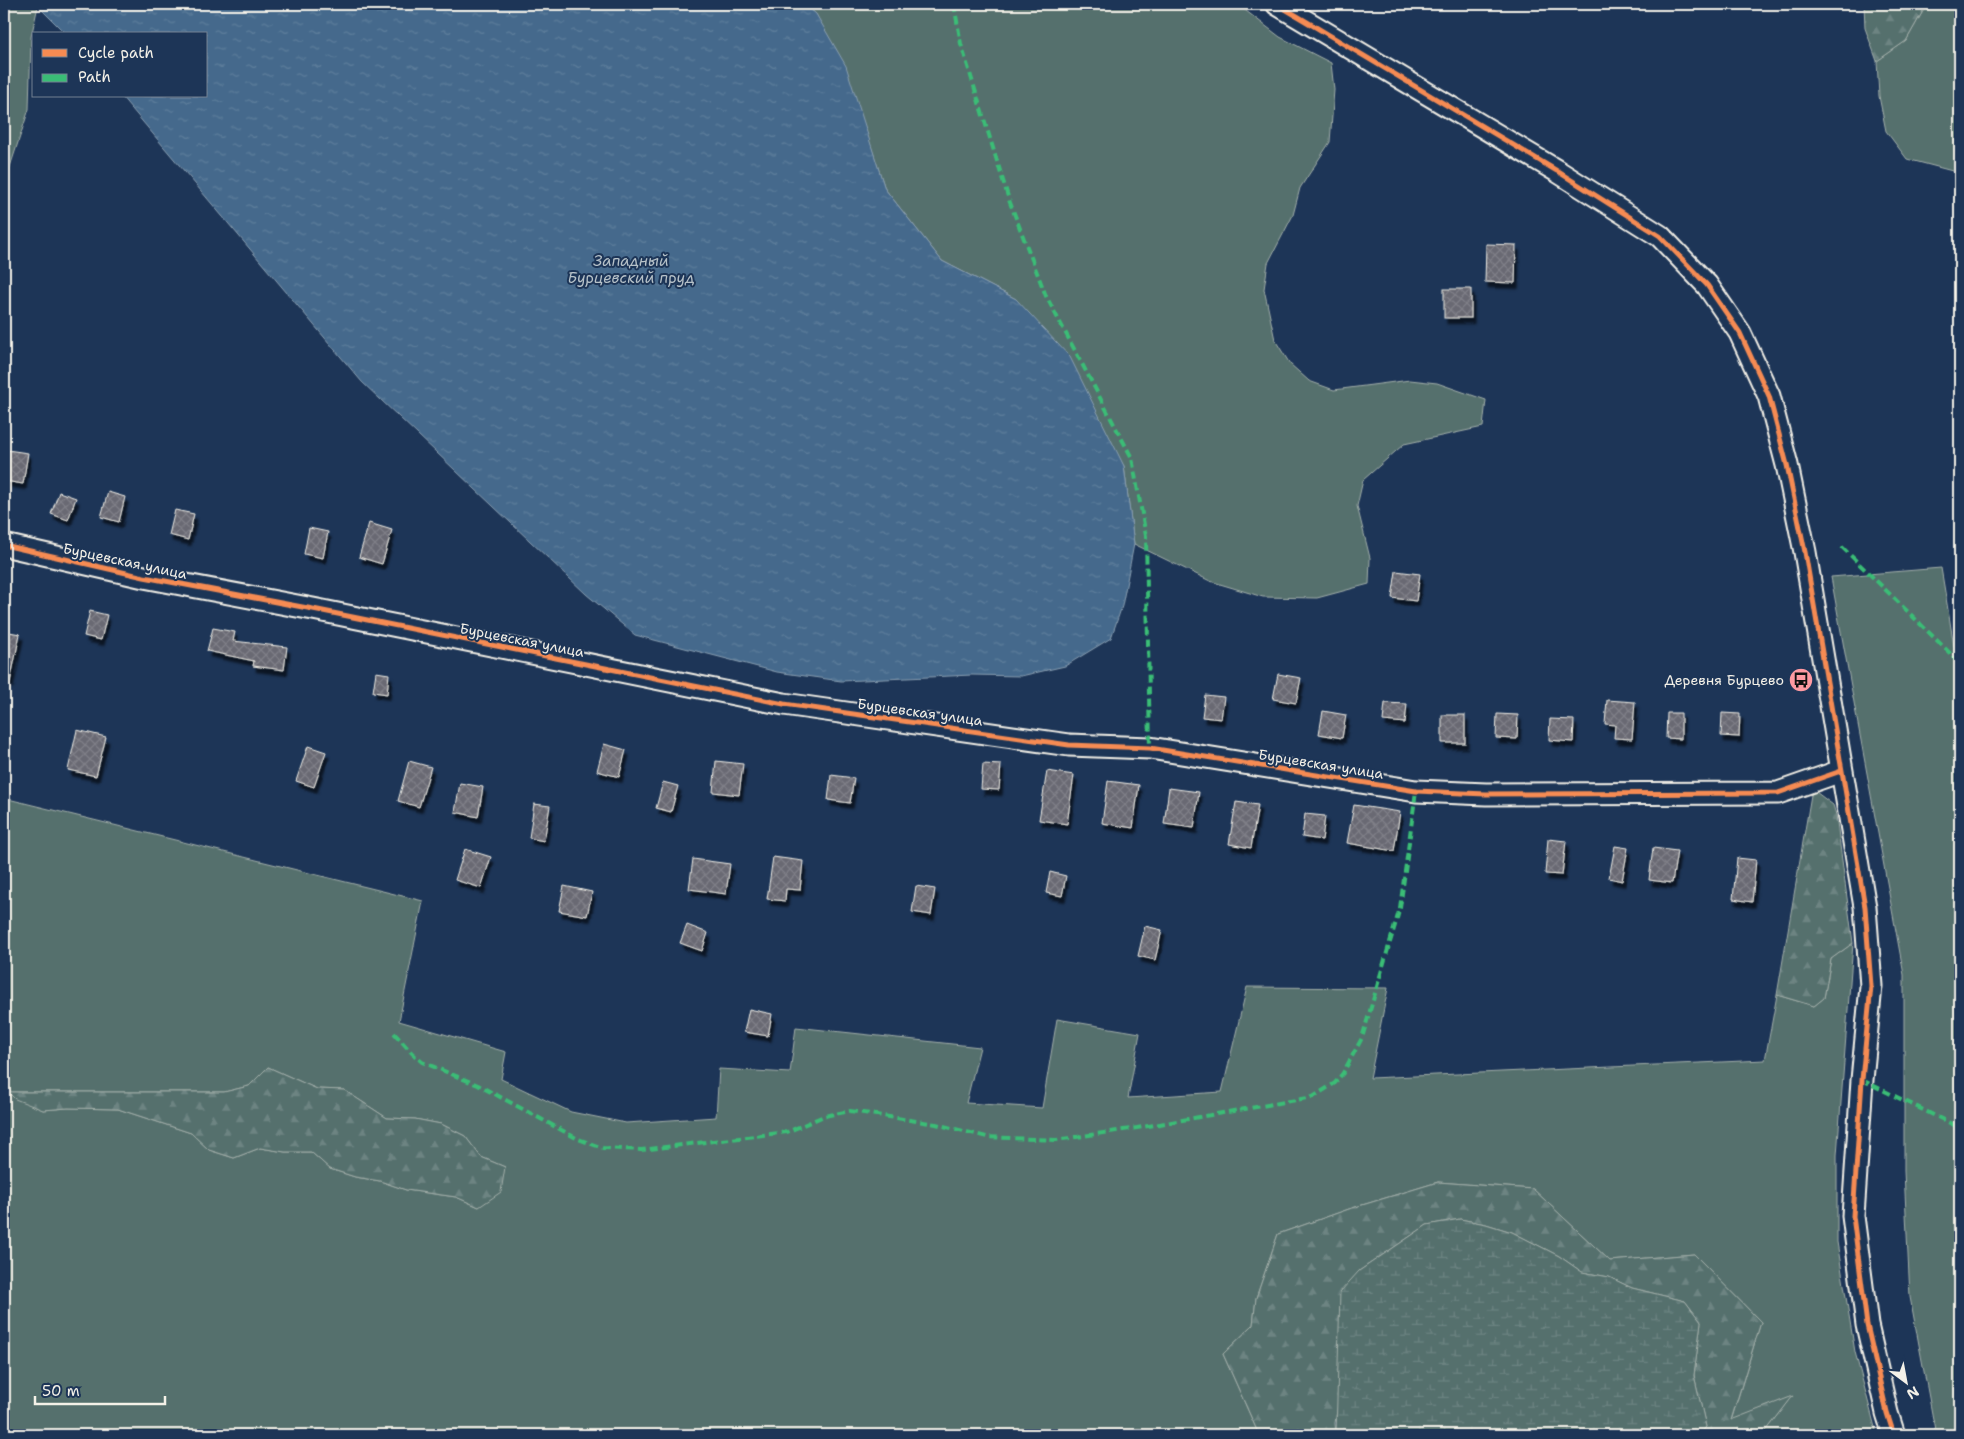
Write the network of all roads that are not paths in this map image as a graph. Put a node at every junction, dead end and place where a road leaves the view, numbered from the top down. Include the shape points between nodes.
1 (1277, 4) edge
2 (4, 546) edge
3 (1841, 771) junction
4 (1894, 1435) edge

1 - 3 street via 1660,236 1707,285 1740,333 1769,396 1805,552
2 - 3 street, Бурцевская улица via 144,578 784,704 1069,745 1150,748 1416,791 1486,794 1778,793
3 - 4 street via 1864,907 1871,986 1853,1216 1867,1325

